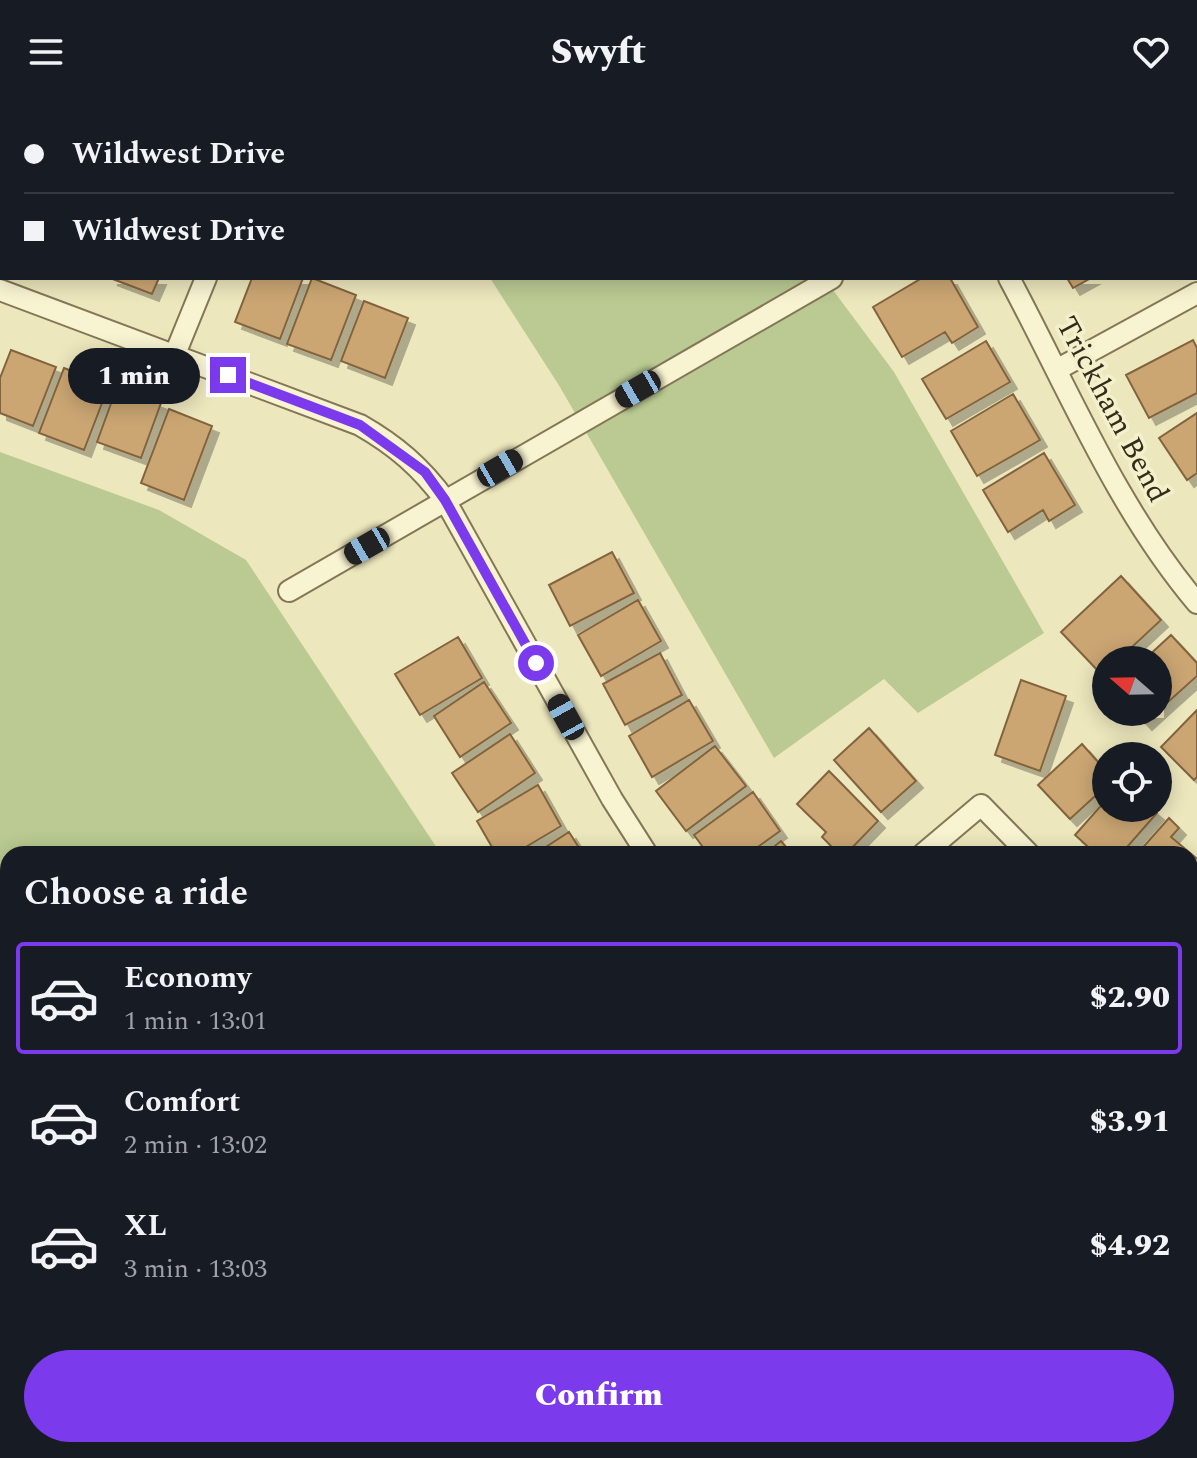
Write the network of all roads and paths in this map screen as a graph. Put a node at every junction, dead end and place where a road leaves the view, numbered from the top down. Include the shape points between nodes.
1 (205, 280) edge
2 (829, 280) edge
3 (1010, 280) edge
4 (0, 290) edge
5 (1197, 293) edge
6 (175, 354) junction
7 (1058, 369) junction
8 (445, 500) junction
9 (289, 591) dead end
10 (1197, 603) edge
11 (642, 846) edge
12 (932, 846) edge
13 (1021, 846) edge

1 - 6 street
2 - 8 street
3 - 7 street, Trickham Bend
4 - 6 street
5 - 7 street
6 - 8 street via 360,425 425,472
7 - 10 street, Trickham Bend via 1117,487 1170,571
8 - 9 street
8 - 11 street
12 - 13 street via 981,805

